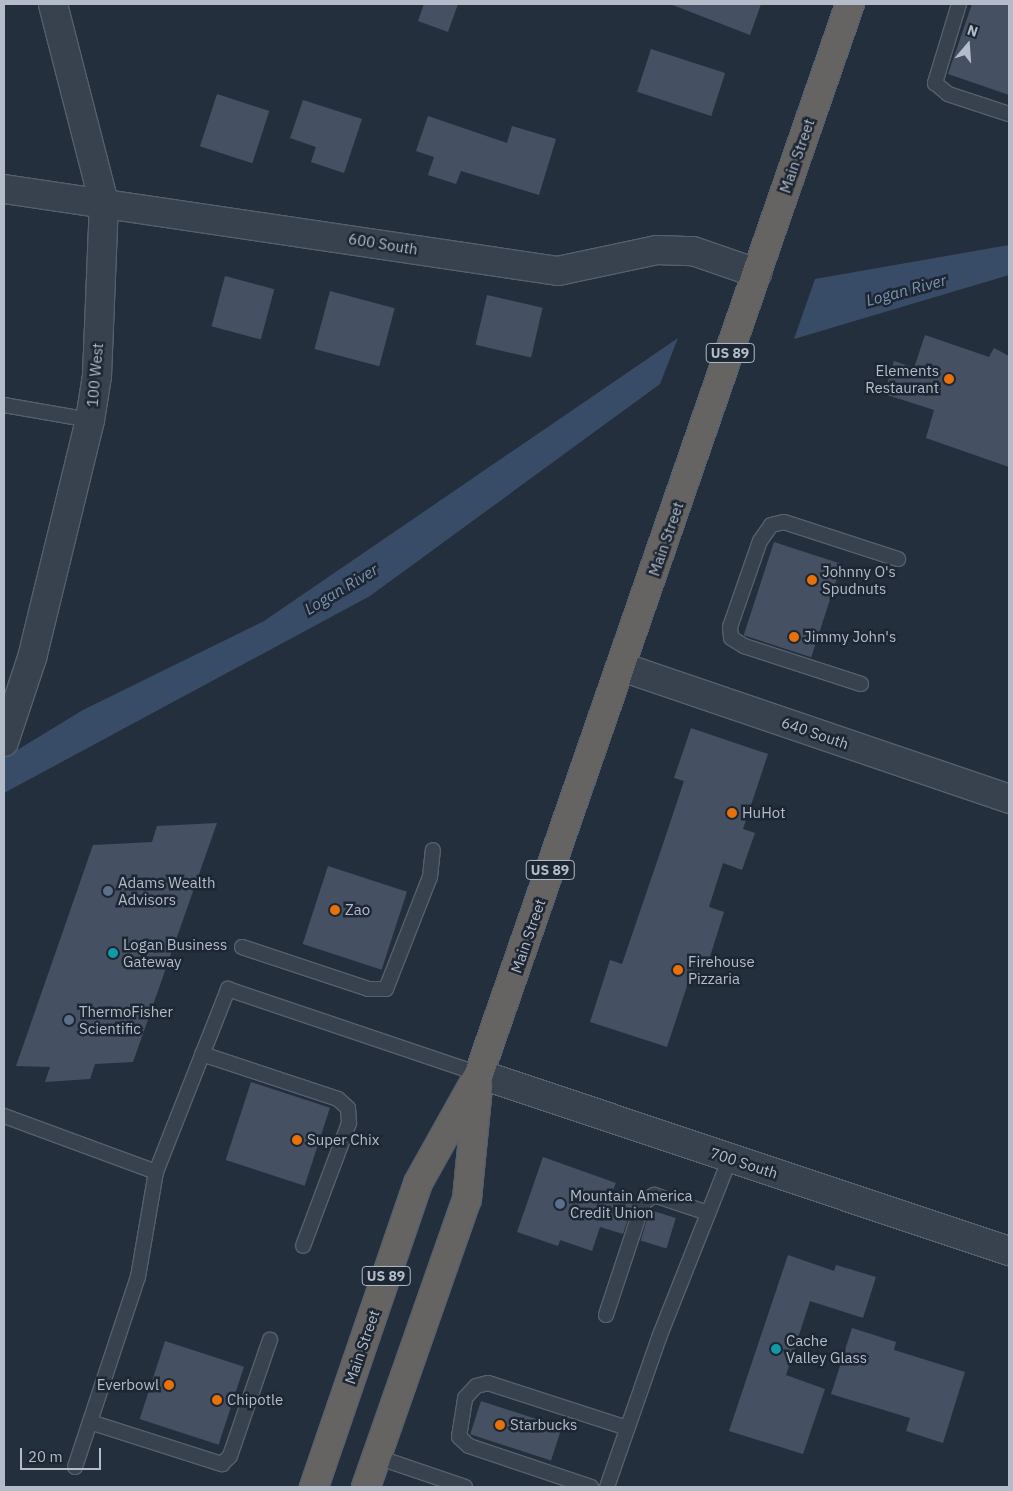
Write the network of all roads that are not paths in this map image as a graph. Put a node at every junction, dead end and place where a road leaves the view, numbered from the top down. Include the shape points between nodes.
1 (53, 4) edge
2 (850, 4) edge
3 (959, 4) edge
4 (1009, 114) edge
5 (4, 189) edge
6 (104, 203) junction
7 (757, 274) junction
8 (4, 405) edge
9 (90, 420) junction
10 (898, 559) dead end
11 (622, 667) junction
12 (861, 684) dead end
13 (4, 742) edge
14 (1009, 799) edge
15 (433, 850) dead end
16 (242, 947) dead end
17 (202, 1054) junction
18 (479, 1074) junction
19 (4, 1116) edge
20 (730, 1158) junction
21 (156, 1172) junction
22 (708, 1213) junction
23 (304, 1246) dead end
24 (1009, 1252) edge
25 (606, 1315) dead end
26 (270, 1340) dead end
27 (90, 1422) junction
28 (628, 1428) junction
29 (377, 1457) junction
30 (75, 1467) dead end
31 (314, 1487) edge
32 (366, 1487) edge
33 (465, 1487) edge
34 (591, 1487) edge
35 (607, 1487) edge

1 - 6 street, 100 West
2 - 7 highway, Main Street / US 89
3 - 4 lane via 935,83 948,94
5 - 6 street, 600 South
6 - 7 street, 600 South via 558,271 657,250 693,251
6 - 9 street, 100 West via 97,376
7 - 11 highway, Main Street / US 89
8 - 9 lane
9 - 13 street, 100 West via 32,658
10 - 12 lane via 784,522 771,526 760,541 730,627 731,638 744,646
11 - 14 street, 640 South
11 - 18 highway, Main Street / US 89
15 - 16 lane via 430,877 386,989 368,989
17 - 18 lane via 228,989
17 - 21 lane
17 - 23 lane via 338,1099 348,1108 348,1123
18 - 20 street, 700 South
18 - 29 highway, Main Street / US 89 via 467,1199
18 - 31 highway, Main Street / US 89 via 418,1183
19 - 21 lane
20 - 22 lane
20 - 24 street, 700 South
21 - 27 lane via 138,1277
22 - 25 lane via 654,1195 643,1203
22 - 28 lane
26 - 27 lane via 230,1456 222,1464
27 - 30 lane
28 - 34 lane via 488,1383 476,1386 465,1398 459,1437 469,1446
28 - 35 lane
29 - 32 highway, Main Street / US 89
29 - 33 lane

